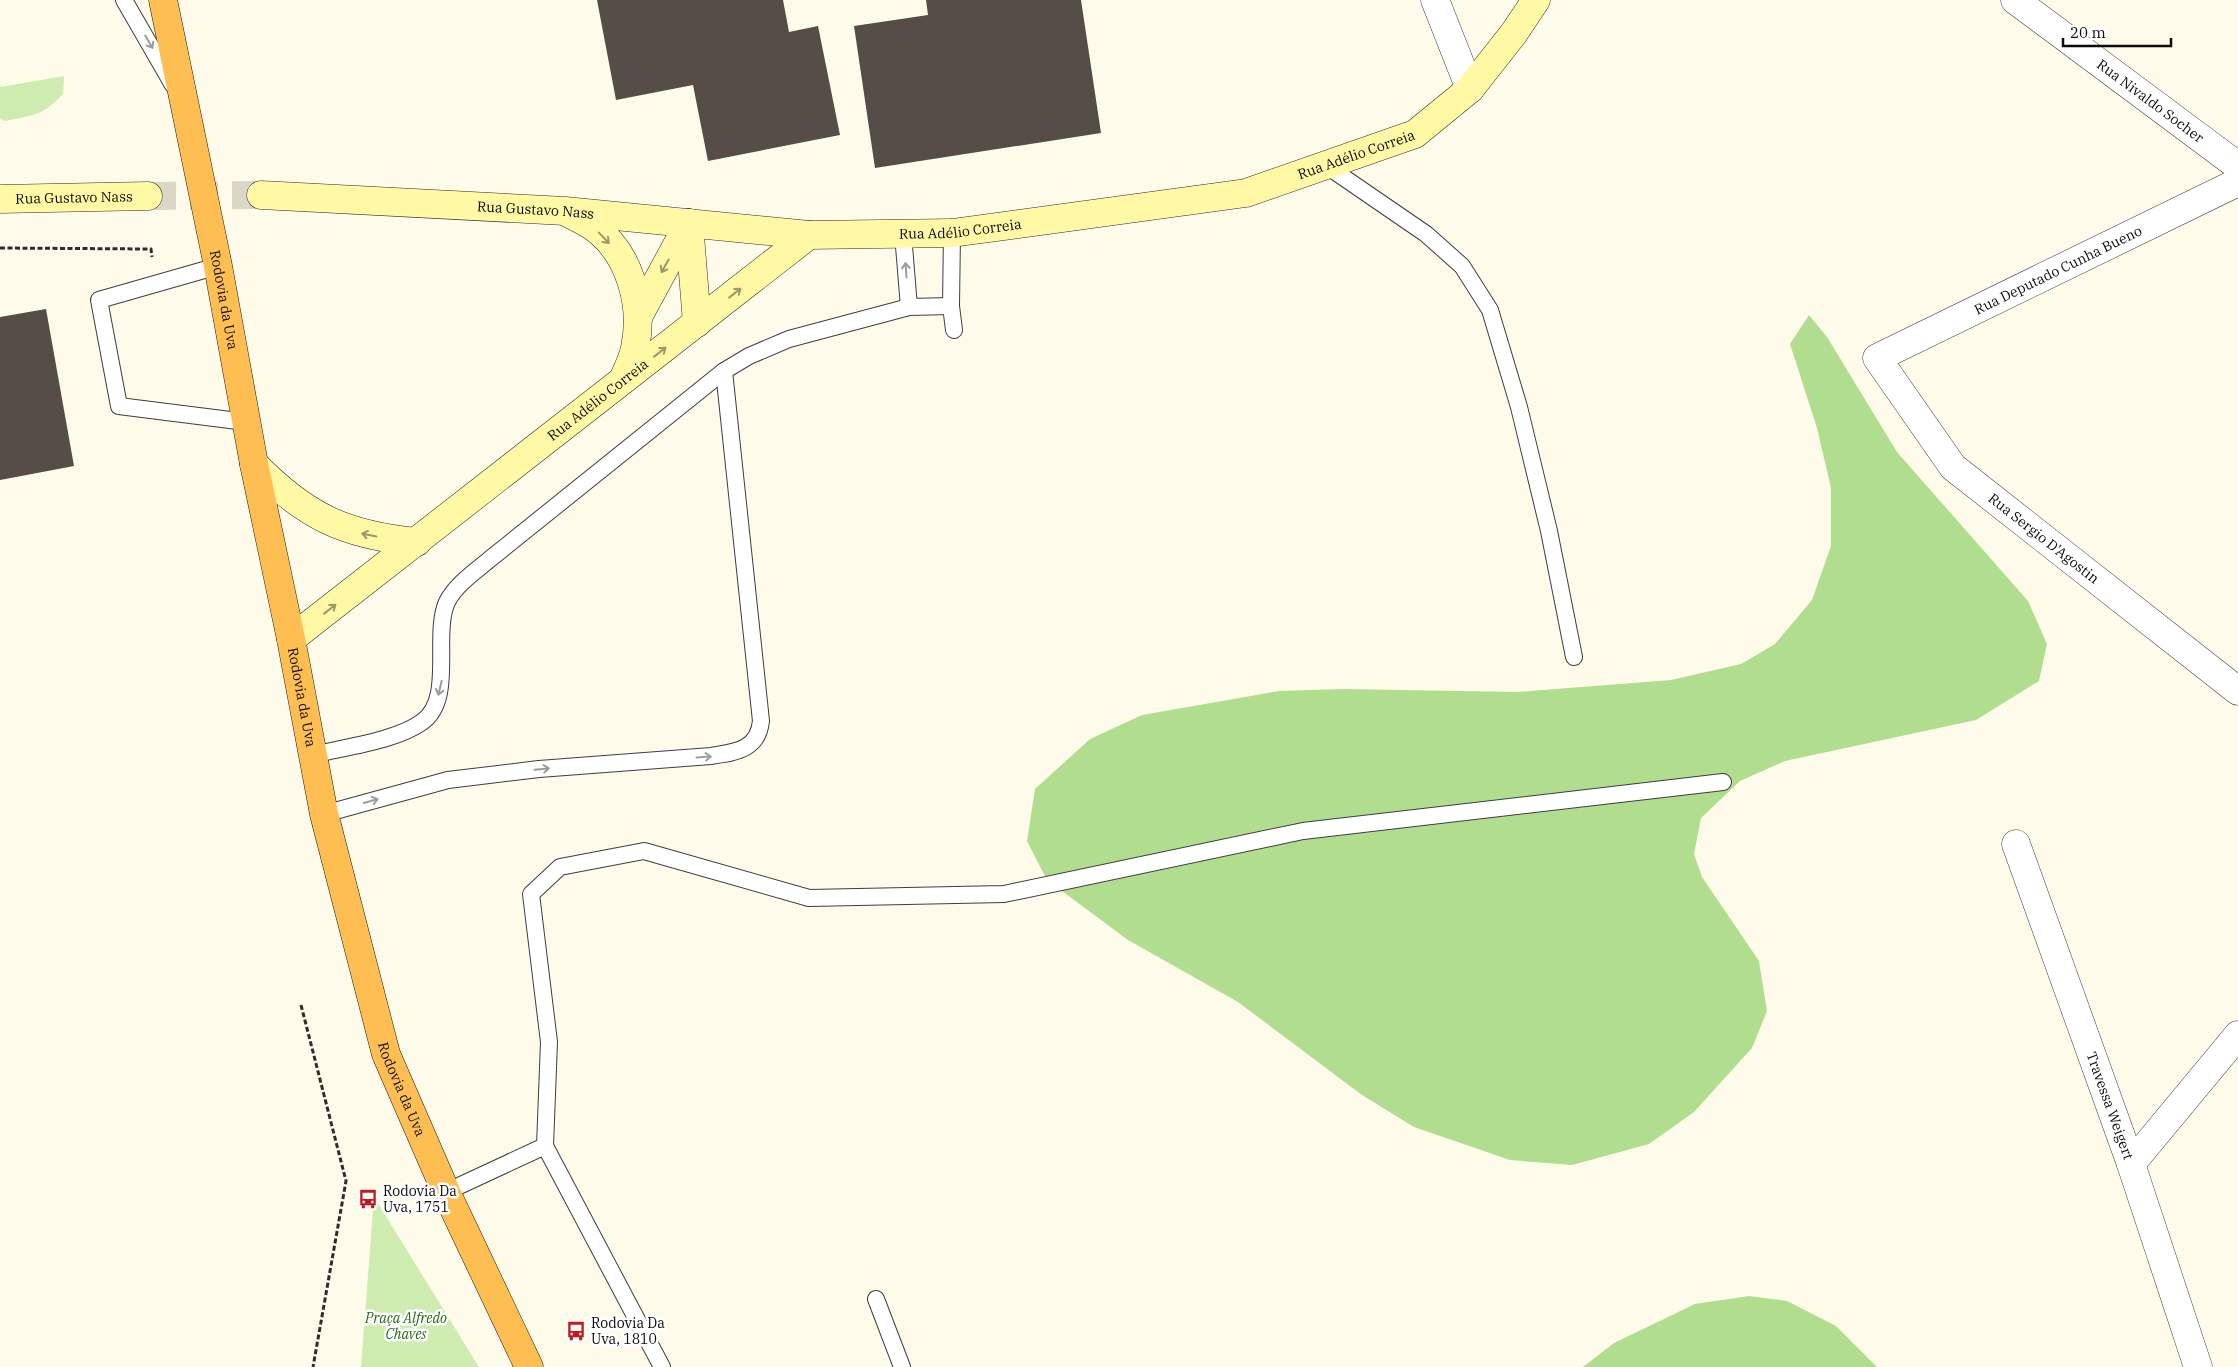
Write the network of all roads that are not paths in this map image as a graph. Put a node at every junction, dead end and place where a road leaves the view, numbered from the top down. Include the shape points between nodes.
1 (124, 0) edge
2 (163, 0) edge
3 (1435, 0) edge
4 (1536, 0) edge
5 (2016, 0) edge
6 (1470, 89) junction
7 (184, 103) junction
8 (1324, 164) junction
9 (2238, 166) edge
10 (2238, 182) edge
11 (261, 195) tunnel mouth
12 (148, 196) tunnel mouth
13 (0, 199) edge
14 (564, 211) junction
15 (689, 223) junction
16 (952, 233) junction
17 (903, 234) junction
18 (809, 235) junction
19 (218, 266) junction
20 (951, 306) junction
21 (908, 307) junction
22 (639, 315) junction
23 (697, 323) junction
24 (954, 330) dead end
25 (1878, 358) joint
26 (724, 371) junction
27 (623, 380) junction
28 (246, 422) junction
29 (254, 464) junction
30 (417, 542) junction
31 (292, 639) junction
32 (1574, 657) dead end
33 (2238, 691) edge
34 (313, 755) junction
35 (1723, 782) dead end
36 (324, 814) junction
37 (2016, 844) dead end
38 (2238, 1035) edge
39 (545, 1146) junction
40 (2131, 1164) junction
41 (446, 1192) junction
42 (876, 1299) dead end
43 (529, 1367) edge
44 (662, 1367) edge
45 (902, 1367) edge
46 (2198, 1367) edge

1 -> 7 lane
2 - 7 highway, Rodovia da Uva
3 - 6 street
4 - 6 main road, Rua Adélio Correia
5 - 9 street, Rua Nivaldo Socher
6 - 8 main road, Rua Adélio Correia via 1414,134
7 - 19 highway, Rodovia da Uva
8 - 16 main road, Rua Adélio Correia via 1246,193
8 - 32 lane via 1426,234 1462,266 1490,310 1522,416
10 - 25 street, Rua Deputado Cunha Bueno
11 - 14 main road, Rua Gustavo Nass
12 - 13 main road, Rua Gustavo Nass
14 - 15 main road, Rua Gustavo Nass
14 -> 22 main road via 593,227 616,251 632,282
15 - 18 main road, Rua Gustavo Nass
15 -> 22 main road
15 - 23 main road
16 - 17 main road, Rua Adélio Correia
16 - 20 lane
17 - 18 main road, Rua Adélio Correia
21 -> 17 lane
23 -> 18 main road, Rua Adélio Correia
19 - 28 highway, Rodovia da Uva
19 - 28 lane via 99,300 119,406
20 - 21 lane
20 - 24 lane
21 - 26 lane via 789,339
22 - 27 main road via 635,349
27 -> 23 main road, Rua Adélio Correia
25 - 33 street, Rua Sergio D'Agostin via 1953,467
26 -> 34 lane via 456,590 447,603 441,640 442,682 436,705 424,722 403,733
36 -> 26 lane via 448,780 735,752 750,745 760,734 762,721
27 - 30 main road, Rua Adélio Correia
28 - 29 highway, Rodovia da Uva
30 -> 29 main road via 355,532 326,520 300,505
29 - 31 highway, Rodovia da Uva
31 -> 30 main road, Rua Adélio Correia
31 - 34 highway, Rodovia da Uva
34 - 36 highway, Rodovia da Uva
35 - 39 lane via 1303,831 1004,894 809,898 644,851 560,867 531,894 549,1042
36 - 41 highway, Rodovia da Uva via 386,1054
37 - 40 street, Travessa Weigert
38 - 40 street
39 - 41 lane
39 - 44 lane
40 - 46 street, Travessa Weigert
41 - 43 highway, Rodovia da Uva
42 - 45 lane

